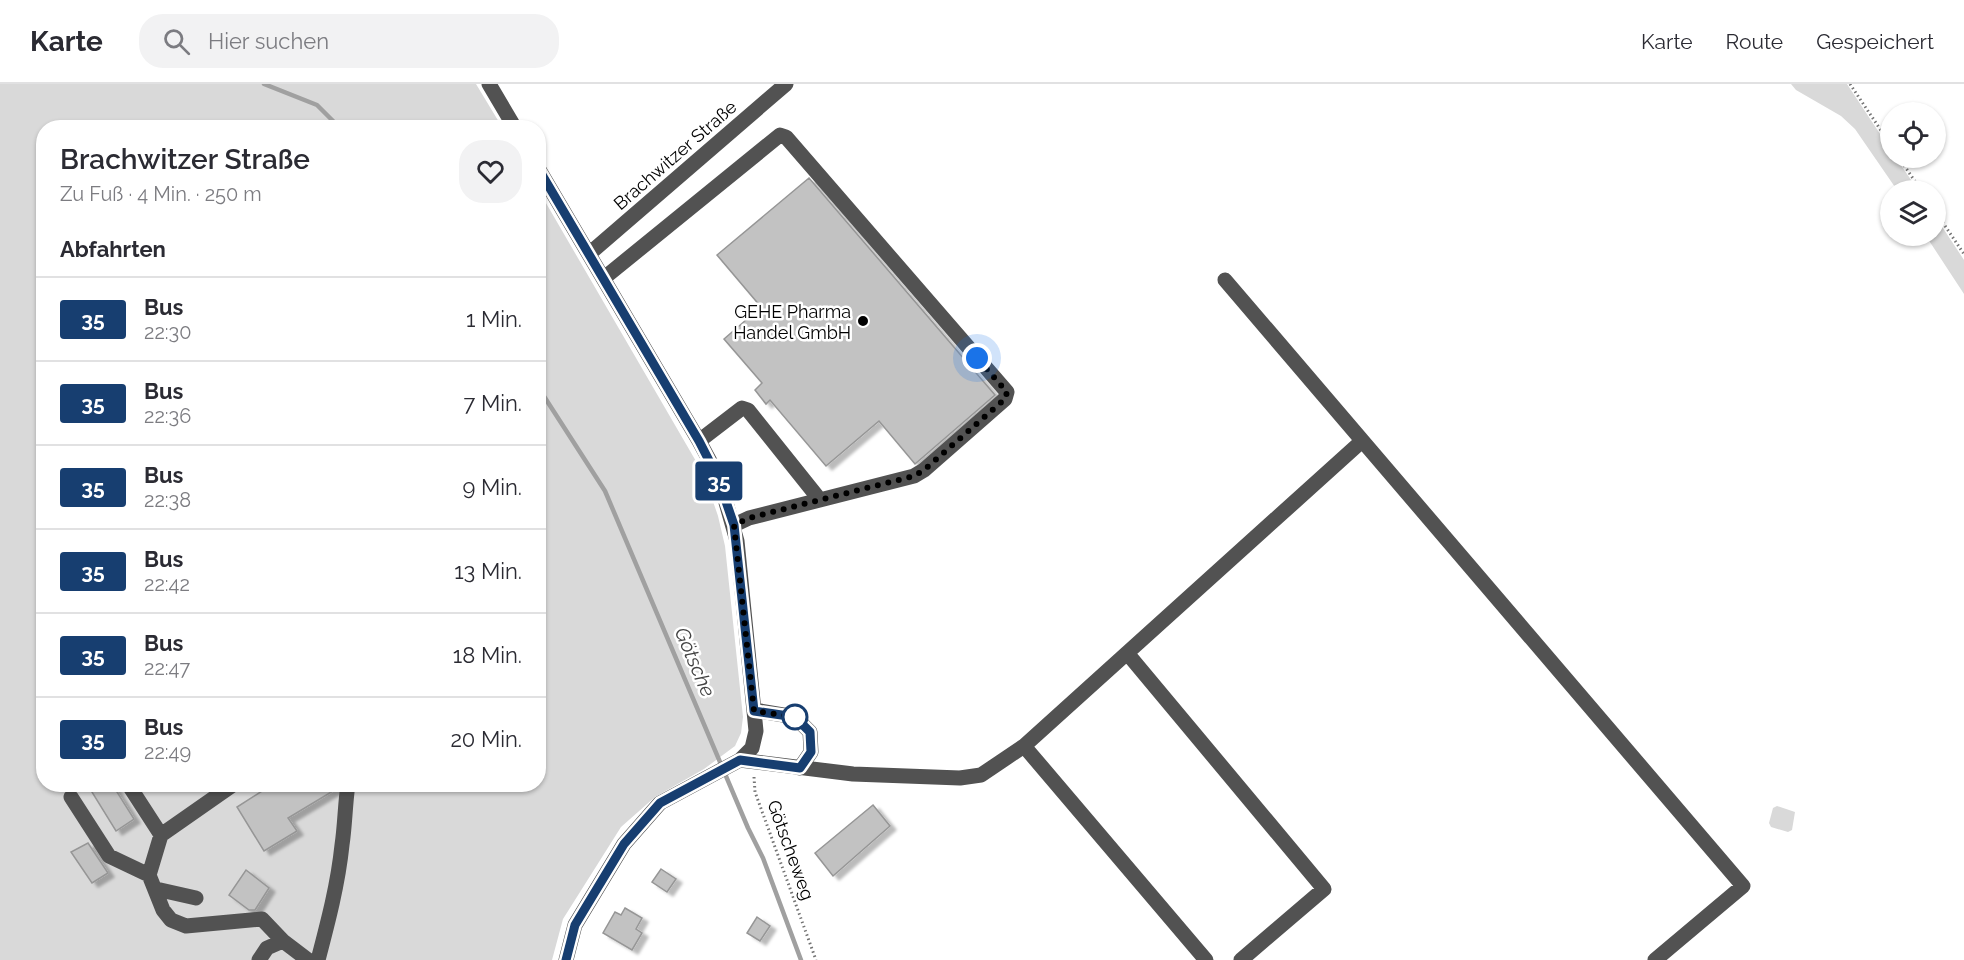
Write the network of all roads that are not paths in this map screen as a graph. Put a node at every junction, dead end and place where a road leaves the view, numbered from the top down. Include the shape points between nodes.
1 (489, 84) edge
2 (786, 84) edge
3 (510, 120) edge
4 (546, 181) edge
5 (590, 254) junction
6 (604, 278) junction
7 (1225, 280) dead end
8 (699, 441) junction
9 (1362, 441) junction
10 (820, 500) junction
11 (734, 525) junction
12 (1127, 653) junction
13 (754, 711) junction
14 (1024, 746) junction
15 (747, 761) junction
16 (800, 768) junction
17 (133, 792) edge
18 (223, 792) edge
19 (347, 792) edge
20 (71, 797) dead end
21 (161, 835) junction
22 (153, 882) junction
23 (196, 898) dead end
24 (283, 941) junction
25 (259, 960) edge
26 (308, 960) edge
27 (318, 960) edge
28 (566, 960) edge
29 (1206, 960) edge
30 (1241, 960) edge
31 (1655, 960) edge

1 - 3 street
2 - 5 street, Brachwitzer Straße
4 - 5 street
5 - 6 street
6 - 8 street
6 - 10 street via 780,135 786,136 1007,392 1005,399 914,476
7 - 9 street
8 - 10 street via 742,408 748,410
8 - 11 street via 718,478
9 - 12 street
9 - 31 street via 1743,886
10 - 11 street
11 - 13 street
12 - 14 street
12 - 30 street via 1324,889
13 - 15 street via 756,731
13 - 16 street via 795,717 810,732 811,752
14 - 16 street via 981,775 960,778
14 - 29 street
15 - 16 street
15 - 28 street via 660,803 624,844 575,925
17 - 21 street
18 - 21 street
19 - 27 street via 343,844
20 - 22 street via 110,856
21 - 22 street
22 - 23 street
22 - 24 street via 171,920 186,926 262,920
24 - 25 street via 267,948
24 - 26 street

